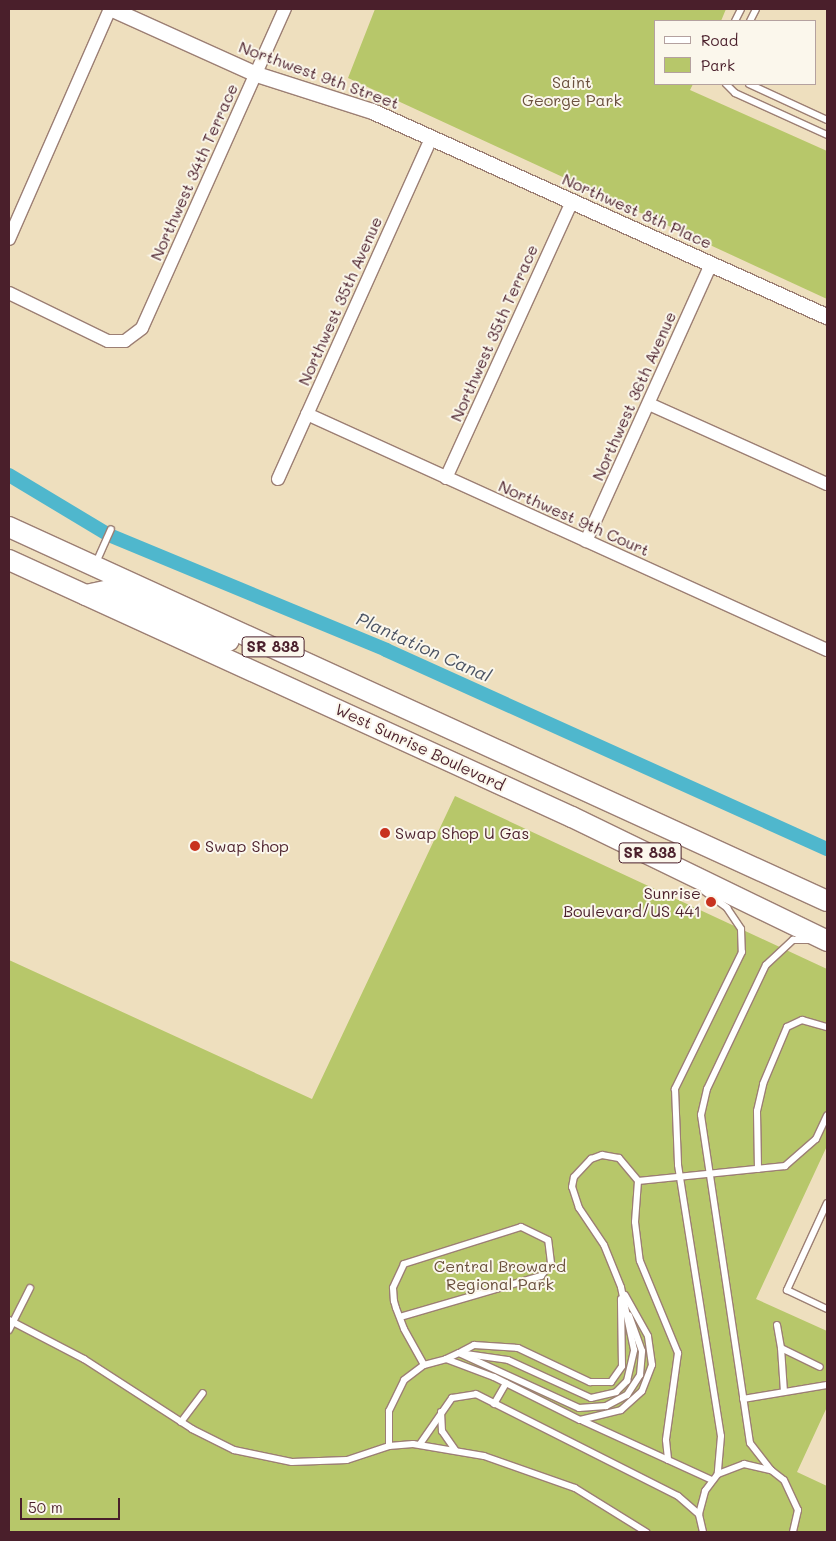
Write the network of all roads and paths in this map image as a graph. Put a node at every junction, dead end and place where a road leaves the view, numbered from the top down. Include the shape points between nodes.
1 (111, 9) edge
2 (285, 9) edge
3 (256, 74) junction
4 (727, 85) edge
5 (751, 85) edge
6 (827, 120) edge
7 (827, 135) edge
8 (432, 137) junction
9 (572, 201) junction
10 (9, 239) edge
11 (711, 264) junction
12 (9, 292) edge
13 (827, 316) edge
14 (649, 404) junction
15 (307, 414) junction
16 (446, 478) junction
17 (278, 479) dead end
18 (827, 484) edge
19 (9, 527) edge
20 (111, 529) dead end
21 (586, 541) junction
22 (9, 560) edge
23 (95, 566) junction
24 (86, 595) junction
25 (827, 650) edge
26 (306, 662) junction
27 (664, 860) junction
28 (827, 901) edge
29 (825, 940) edge
30 (827, 1028) edge
31 (827, 1115) edge
32 (758, 1169) junction
33 (710, 1174) junction
34 (680, 1177) junction
35 (638, 1181) junction
36 (827, 1203) edge
37 (30, 1288) dead end
38 (621, 1288) junction
39 (626, 1307) junction
40 (827, 1309) edge
41 (400, 1318) junction
42 (11, 1321) edge
43 (777, 1325) dead end
44 (9, 1330) edge
45 (781, 1348) junction
46 (459, 1353) junction
47 (446, 1359) junction
48 (424, 1366) junction
49 (820, 1367) dead end
50 (506, 1383) junction
51 (827, 1385) edge
52 (784, 1392) junction
53 (202, 1393) dead end
54 (743, 1399) junction
55 (494, 1404) junction
56 (441, 1412) junction
57 (580, 1420) junction
58 (181, 1422) junction
59 (420, 1444) junction
60 (388, 1446) junction
61 (456, 1451) junction
62 (668, 1460) junction
63 (771, 1470) junction
64 (718, 1474) junction
65 (712, 1480) junction
66 (699, 1514) junction
67 (646, 1532) edge
68 (704, 1532) edge
69 (793, 1532) edge

1 - 3 street, Northwest 9th Street
1 - 10 street
2 - 3 street, Northwest 34th Terrace
3 - 8 street, Northwest 9th Street via 372,111
3 - 12 street, Northwest 34th Terrace via 142,328 125,341 108,341
4 - 7 lane via 734,93
5 - 6 lane
8 - 9 street, Northwest 8th Place
8 - 15 street, Northwest 35th Avenue
9 - 11 street, Northwest 8th Place
9 - 16 street, Northwest 35th Terrace
11 - 13 street, Northwest 8th Place
11 - 14 street, Northwest 36th Avenue
14 - 18 street
14 - 21 street, Northwest 36th Avenue
15 - 16 street, Northwest 9th Court
15 - 17 street, Northwest 35th Avenue
16 - 21 street, Northwest 9th Court
19 - 23 main road, West Sunrise Boulevard / SR 838
20 - 23 lane
21 - 25 street, Northwest 9th Court
22 - 24 main road, West Sunrise Boulevard / SR 838
23 - 26 main road, West Sunrise Boulevard / SR 838
24 - 26 main road via 109,590 285,664
24 - 27 main road, West Sunrise Boulevard / SR 838
26 - 28 main road, West Sunrise Boulevard / SR 838
27 - 29 main road, West Sunrise Boulevard / SR 838
27 - 34 lane via 727,908 741,929 742,952 675,1089
29 - 33 lane via 794,940 783,947 748,999 707,1089 701,1115
30 - 32 lane via 802,1020 787,1028 761,1093
31 - 32 lane via 801,1155 785,1166
32 - 33 lane
33 - 34 lane
33 - 54 lane
34 - 35 lane
34 - 64 lane via 722,1436
35 - 38 lane via 627,1163 602,1155 581,1167 572,1187 579,1208 604,1245
35 - 62 lane via 635,1222 640,1261 678,1353 666,1440
36 - 40 lane via 787,1290
37 - 42 lane
38 - 39 lane
38 - 46 lane via 622,1366 611,1382 590,1382 518,1348 474,1345
38 - 57 lane via 648,1336 649,1378 621,1410
39 - 46 lane via 633,1365 616,1392 601,1397 580,1394 508,1360
39 - 46 lane via 642,1351 640,1375 627,1396 606,1406 579,1408
41 - 41 lane via 541,1276 551,1263 548,1240 521,1227 404,1264 394,1288
41 - 48 lane
42 - 44 lane
42 - 58 lane via 84,1359
43 - 45 lane
45 - 49 lane
45 - 52 lane
46 - 47 lane
47 - 48 lane
47 - 50 lane
48 - 60 lane via 404,1380 394,1396
50 - 55 lane
50 - 57 lane
51 - 52 lane
52 - 54 lane
53 - 58 lane
54 - 63 lane via 754,1452
55 - 56 lane via 476,1394 462,1394 452,1398
55 - 66 lane via 678,1496
56 - 59 lane
56 - 61 lane via 442,1431
57 - 62 lane
58 - 60 lane via 234,1450 292,1462 347,1460
59 - 60 lane
59 - 61 lane
61 - 67 lane via 549,1477 608,1506
62 - 65 lane
63 - 64 lane via 744,1464
63 - 69 lane via 794,1494 798,1510
64 - 65 lane
65 - 66 lane
66 - 68 lane

